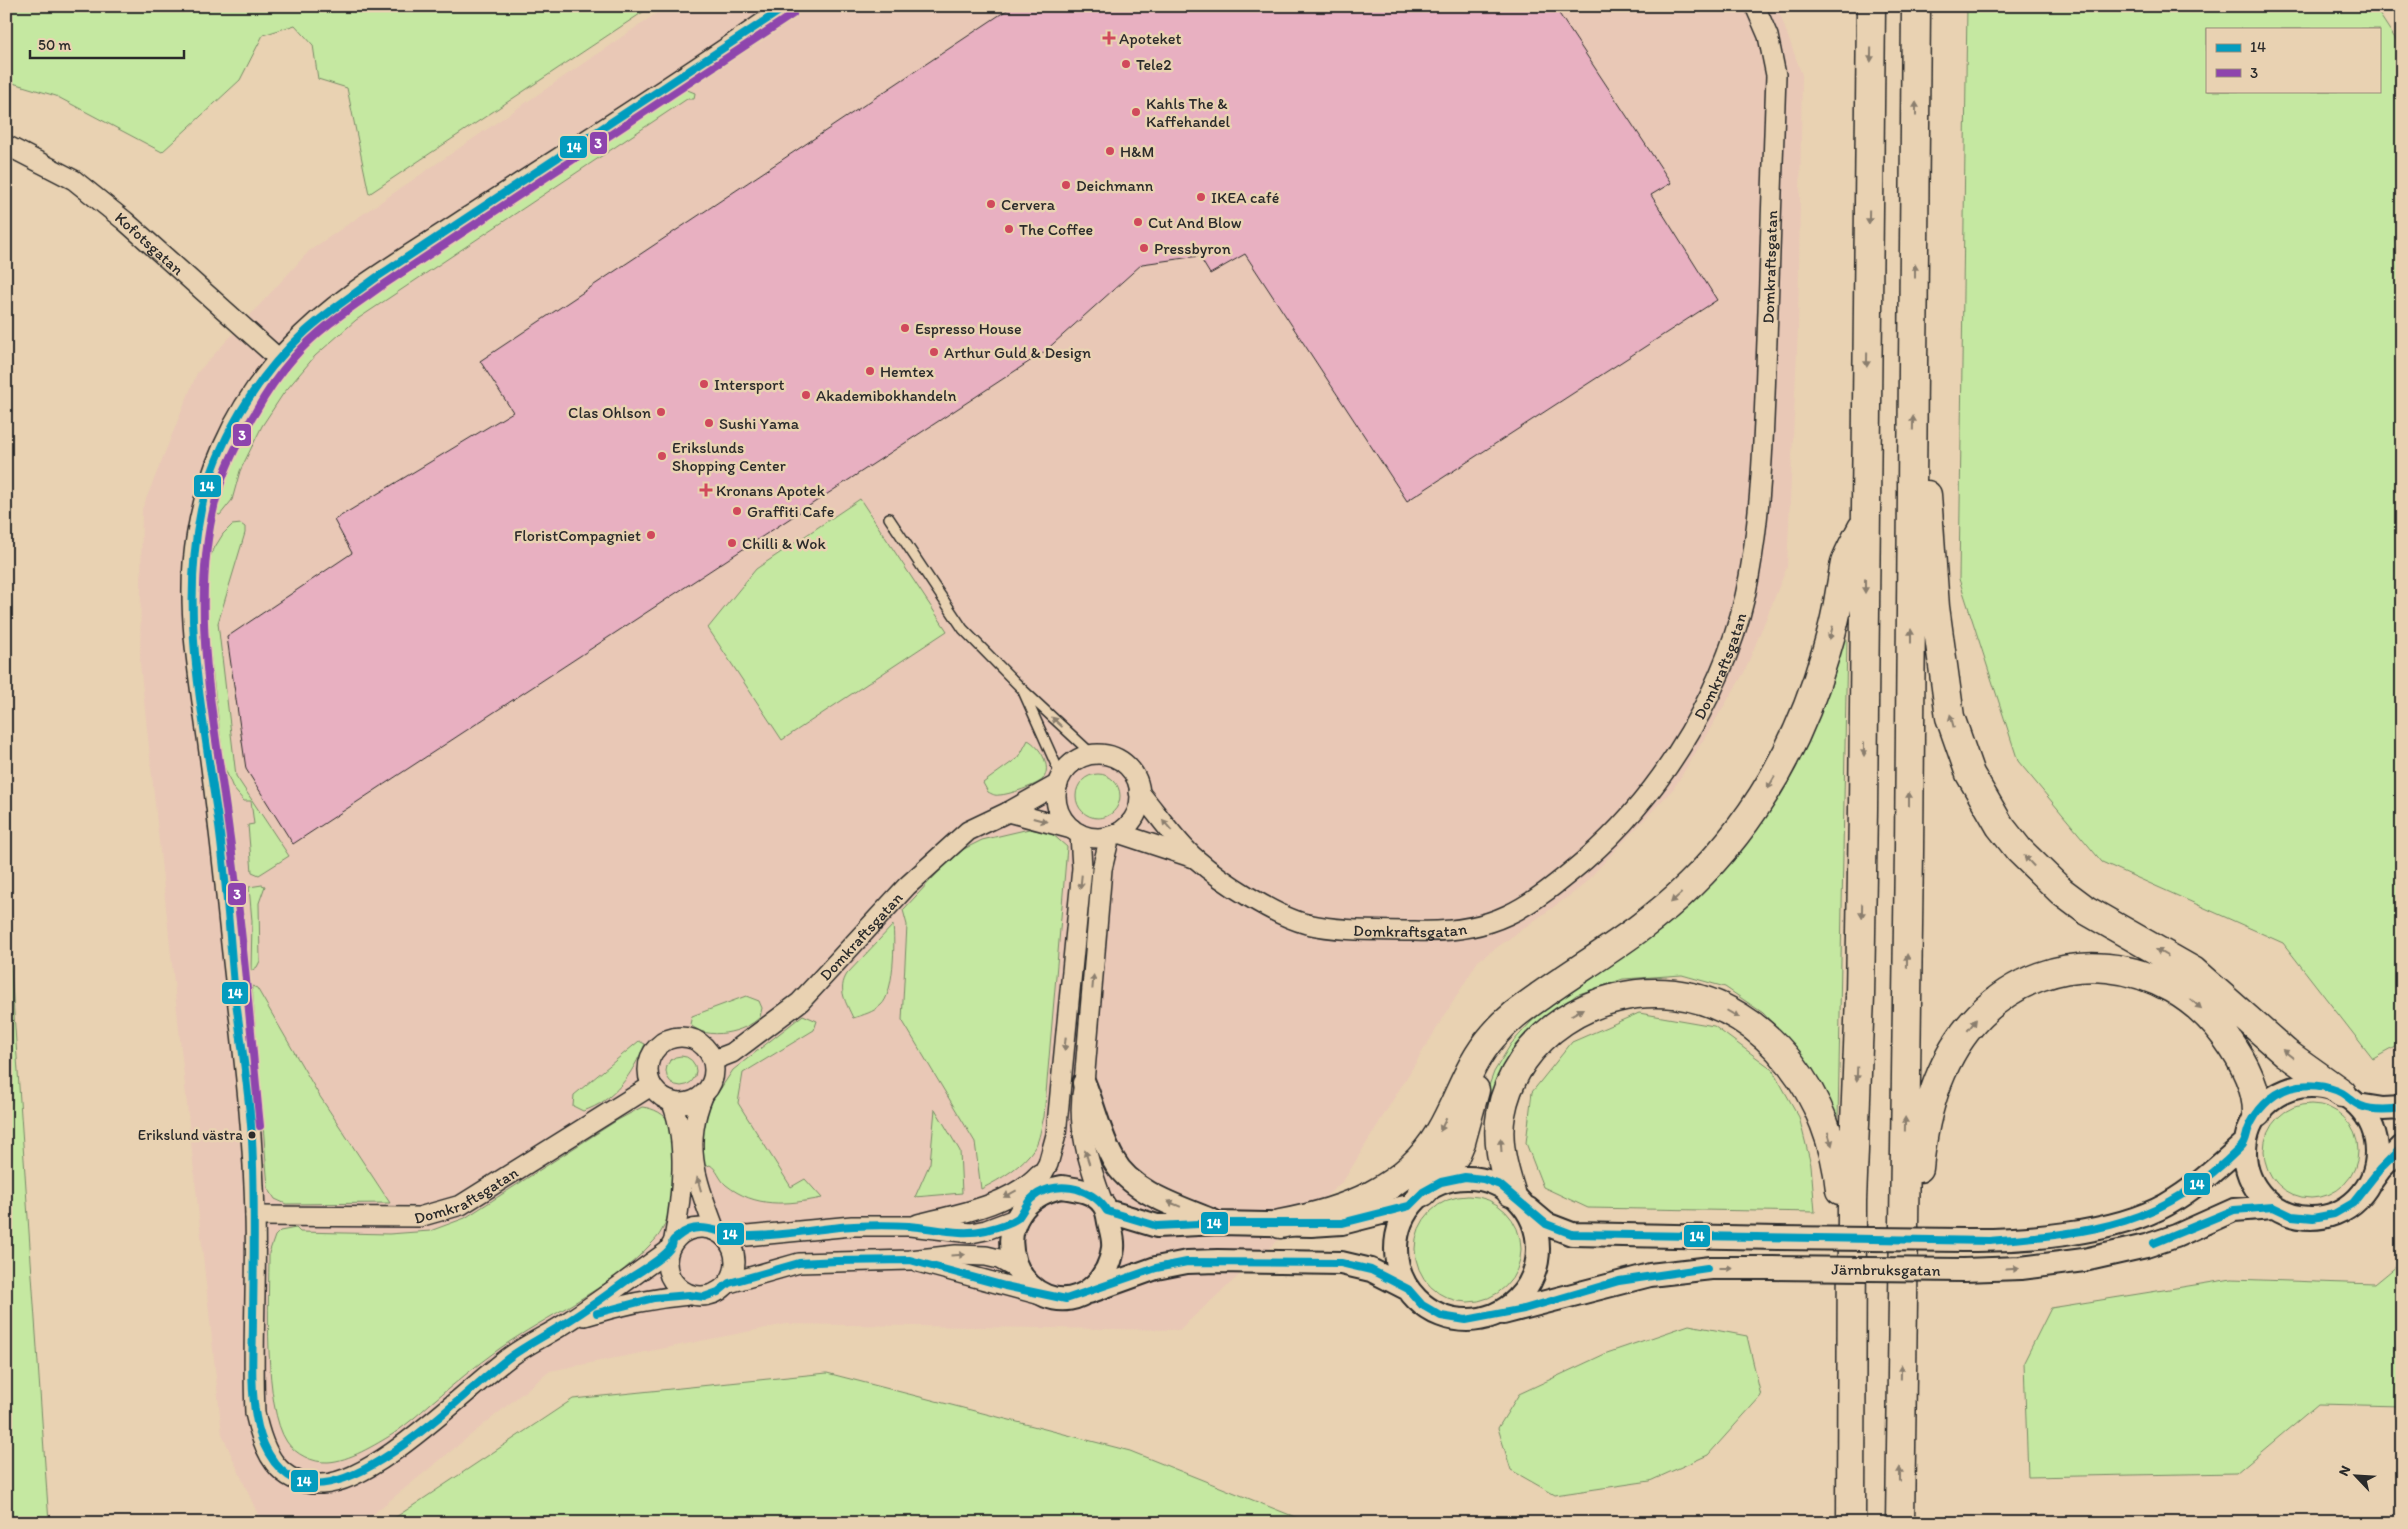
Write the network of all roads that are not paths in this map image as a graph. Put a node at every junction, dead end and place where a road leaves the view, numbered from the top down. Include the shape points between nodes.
1 (787, 6) edge
2 (1755, 6) edge
3 (1871, 6) edge
4 (1916, 6) edge
5 (6, 146) edge
6 (279, 359) junction
7 (1912, 471) junction
8 (889, 518) dead end
9 (1865, 520) junction
10 (1022, 689) junction
11 (1093, 755) junction
12 (1060, 780) junction
13 (1139, 792) junction
14 (1008, 812) junction
15 (1076, 831) junction
16 (1114, 834) junction
17 (1195, 859) junction
18 (1540, 996) junction
19 (714, 1060) junction
20 (1084, 1083) junction
21 (651, 1086) junction
22 (703, 1096) junction
23 (2350, 1099) junction
24 (672, 1103) junction
25 (2402, 1108) edge
26 (2257, 1113) junction
27 (2245, 1143) junction
28 (2402, 1148) edge
29 (1048, 1164) junction
30 (2367, 1187) junction
31 (1517, 1198) junction
32 (1416, 1199) junction
33 (1105, 1207) junction
34 (1904, 1207) junction
35 (2273, 1207) junction
36 (1021, 1213) junction
37 (255, 1216) junction
38 (1219, 1223) junction
39 (1280, 1224) junction
40 (910, 1226) junction
41 (719, 1232) junction
42 (671, 1245) junction
43 (910, 1260) junction
44 (1017, 1269) junction
45 (729, 1283) junction
46 (1408, 1289) junction
47 (1086, 1294) junction
48 (689, 1295) junction
49 (1047, 1296) junction
50 (1494, 1315) junction
51 (1851, 1315) junction
52 (570, 1321) junction
53 (1851, 1523) edge
54 (1900, 1523) edge

1 - 6 street via 377,277 324,316
2 - 17 street, Domkraftsgatan via 1768,36 1776,75 1760,488 1749,578 1729,647 1704,705 1669,765 1634,810 1597,849 1521,910 1487,925 1447,932 1330,928 1307,924 1284,916
3 -> 9 highway
7 -> 4 highway
5 - 6 street, Kofotsgatan via 74,180 125,221
6 - 37 street via 242,410 217,459 202,507 192,590 197,667 220,832 250,1127
23 -> 7 highway via 2286,1054 2194,971 2086,910 2062,892 2019,850 2000,826 1970,774 1950,717 1936,606 1929,498
34 -> 7 highway
8 - 10 lane via 963,629
9 -> 18 highway via 1845,563 1828,645 1807,711 1781,766 1749,817 1710,864 1667,907
9 -> 51 highway via 1860,996
11 -> 10 lane
10 - 12 lane
11 - 12 street via 1075,761
11 - 13 street via 1110,756 1124,764 1135,777
12 - 14 street, Domkraftsgatan
12 - 15 street via 1058,807
13 - 16 street via 1138,808 1133,818
17 -> 13 street, Domkraftsgatan
14 -> 15 street
14 - 19 street, Domkraftsgatan via 968,830 907,886 800,1002 732,1053
15 - 16 street via 1094,838
15 -> 29 street via 1082,868 1056,1135
16 - 17 street, Domkraftsgatan
20 -> 16 street via 1102,869
18 - 32 highway via 1498,1043 1482,1070 1455,1156
18 -> 39 highway via 1513,1014 1491,1038 1472,1065 1440,1132 1422,1158 1398,1180 1342,1209
19 - 21 street via 707,1048 696,1040 682,1036 669,1039 657,1046 650,1058
19 - 22 street via 714,1080
33 -> 20 street via 1084,1149 1081,1098
38 -> 20 street via 1164,1200 1128,1177 1113,1160
21 - 24 street
21 - 37 street, Domkraftsgatan via 461,1205 420,1217
22 - 24 street via 688,1104
41 -> 22 street via 693,1164 695,1115
23 - 25 street via 2383,1109
23 - 26 street via 2320,1086 2301,1086 2283,1091
23 - 30 street via 2371,1124 2377,1146 2376,1168
24 - 42 street via 681,1140 680,1194
26 - 27 street
34 -> 26 highway via 1917,1182 1934,1093 1961,1040 1979,1016 2001,997 2026,982 2054,972 2082,967 2111,968 2167,984 2192,1000 2214,1021 2231,1045 2255,1092
27 - 31 street, Järnbruksgatan, bridge via 2190,1190 2137,1217 2049,1236 1989,1241 1572,1234 1546,1224
27 - 35 street via 2249,1176 2258,1192
28 - 30 street via 2380,1168
29 - 36 street
29 -> 40 street via 1038,1176 1003,1197 971,1210
30 - 35 street via 2353,1203 2334,1214 2292,1216
31 - 32 street via 1483,1179 1465,1177 1441,1182
31 - 50 street via 1533,1221 1538,1259 1524,1292 1508,1308
31 -> 51 highway via 1500,1145 1501,1115 1508,1088 1521,1061 1539,1040 1588,1006 1616,997 1655,993 1703,1001 1730,1012 1755,1028 1797,1071 1813,1096 1834,1152 1842,1243 1838,1296
32 - 39 street via 1342,1223
32 - 46 street via 1399,1225 1396,1242 1400,1275
33 - 36 street via 1092,1194 1062,1187 1046,1190 1032,1198
33 - 38 street via 1157,1226
33 - 47 street via 1113,1235 1112,1256 1100,1281
54 -> 34 highway
50 -> 35 street, Järnbruksgatan, bridge via 1619,1281 1711,1268 1963,1270 2021,1268 2084,1260 2146,1246 2234,1210
36 - 40 street via 986,1230 971,1232
36 - 44 street via 1012,1238
37 - 52 street via 255,1413 267,1454 277,1468 291,1478 310,1484 324,1484 342,1480 378,1462 514,1354
38 - 39 street
40 - 41 street via 852,1226 747,1236
41 - 42 street via 701,1227 686,1230
41 - 45 street via 731,1244 735,1257 735,1271
42 - 48 street via 666,1269 675,1285
42 - 52 street
43 -> 44 street via 971,1254 999,1259
43 - 45 street via 799,1263
43 - 49 street
44 - 49 street via 1028,1285
45 - 48 street via 704,1297
46 - 47 street via 1371,1270 1341,1263 1187,1262 1156,1268
46 - 50 street via 1422,1305 1446,1317 1466,1320
47 - 49 street via 1066,1299
48 - 52 street via 629,1303
51 - 53 highway

